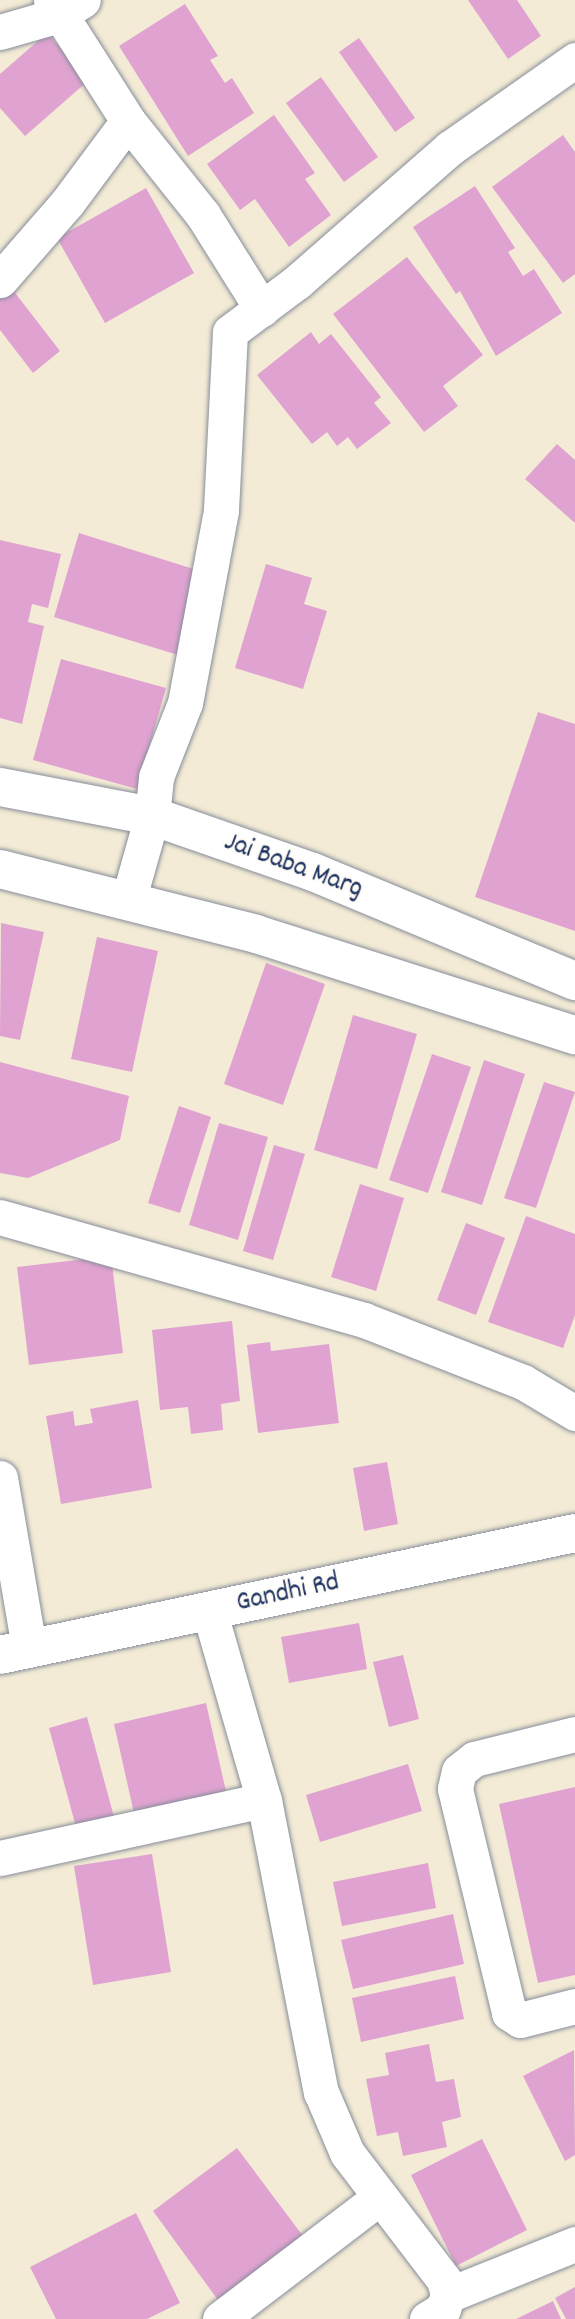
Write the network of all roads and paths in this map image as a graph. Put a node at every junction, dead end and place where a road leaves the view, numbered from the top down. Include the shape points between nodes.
1 (64, 5) edge
2 (0, 32) edge
3 (575, 60) edge
4 (128, 121) junction
5 (0, 280) edge
6 (262, 309) junction
7 (0, 787) edge
8 (152, 816) junction
9 (0, 869) edge
10 (128, 901) junction
11 (575, 981) edge
12 (575, 1035) edge
13 (0, 1217) edge
14 (575, 1413) edge
15 (0, 1478) edge
16 (575, 1533) edge
17 (209, 1610) junction
18 (14, 1651) edge
19 (575, 1734) edge
20 (264, 1800) junction
21 (0, 1858) edge
22 (575, 2006) edge
23 (380, 2197) junction
24 (575, 2244) edge
25 (438, 2307) edge
26 (220, 2319) edge

1 - 2 street
1 - 4 street
3 - 6 street via 450,148
4 - 5 street via 67,203
4 - 6 street via 203,215
6 - 8 street via 230,332 221,510 185,703 156,777
7 - 8 street, Jai Baba Marg
8 - 10 street
8 - 11 street, Jai Baba Marg via 313,872
9 - 10 street
10 - 12 street via 256,934
13 - 14 street via 364,1320 523,1382
15 - 18 street
16 - 17 street, Gandhi Rd
17 - 18 street, Gandhi Rd
17 - 20 street
19 - 22 street via 474,1759 459,1771 455,1789 509,2012 520,2020
20 - 21 street
20 - 23 street via 321,2092 346,2153
23 - 25 street via 444,2280
23 - 26 street
24 - 25 street

